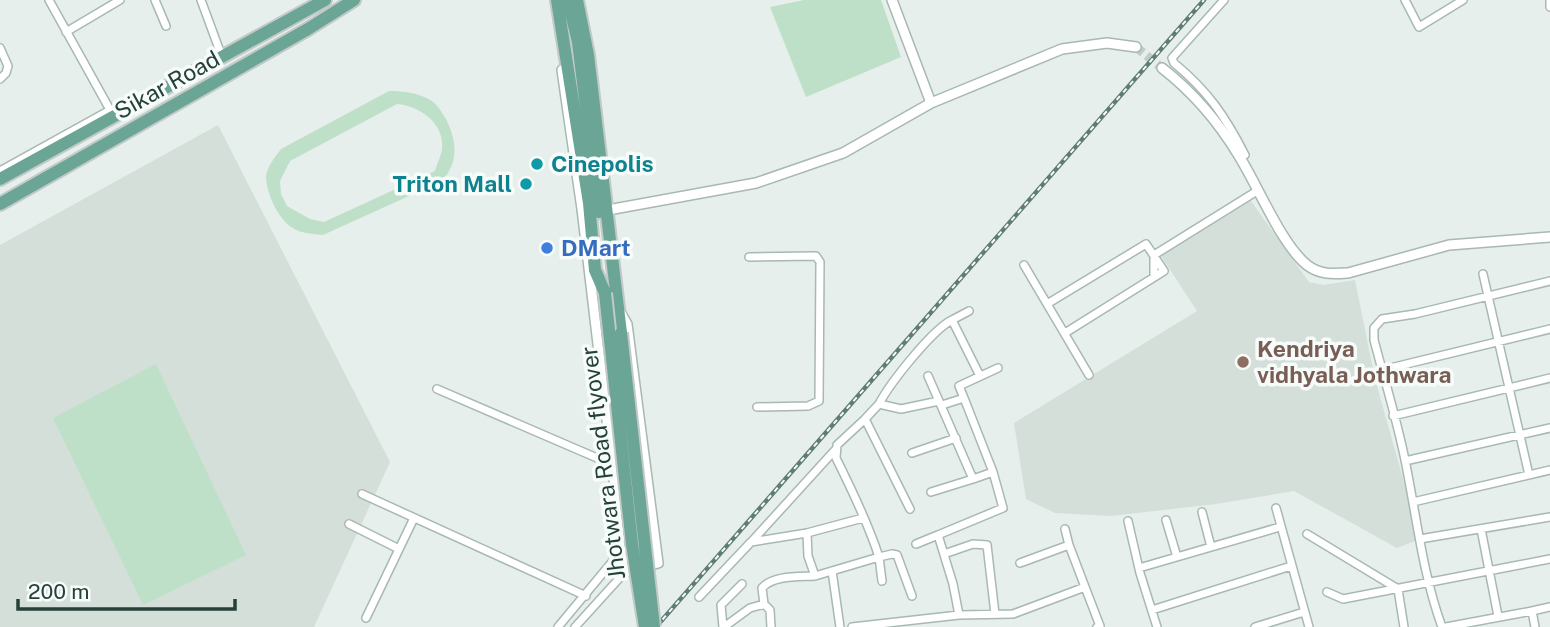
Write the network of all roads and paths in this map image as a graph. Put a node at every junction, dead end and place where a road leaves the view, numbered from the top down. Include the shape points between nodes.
1 (49, 0) edge
2 (120, 0) edge
3 (155, 0) edge
4 (201, 0) edge
5 (325, 0) edge
6 (354, 0) edge
7 (557, 0) edge
8 (568, 0) edge
9 (577, 0) edge
10 (892, 0) edge
11 (1224, 0) edge
12 (1405, 0) edge
13 (1463, 0) edge
14 (1550, 0) edge
15 (1550, 7) edge
16 (166, 26) dead end
17 (66, 32) junction
18 (563, 41) junction
19 (1136, 47) tunnel mouth
20 (0, 48) edge
21 (222, 57) junction
22 (1162, 68) tunnel mouth
23 (0, 79) edge
24 (931, 103) junction
25 (112, 113) junction
26 (1245, 155) dead end
27 (0, 171) edge
28 (0, 179) edge
29 (1257, 191) junction
30 (0, 204) edge
31 (608, 209) junction
32 (1550, 237) edge
33 (1154, 255) junction
34 (750, 257) dead end
35 (1024, 265) dead end
36 (1483, 274) dead end
37 (1550, 281) edge
38 (605, 293) junction
39 (1488, 295) junction
40 (1047, 304) junction
41 (618, 307) junction
42 (969, 312) dead end
43 (952, 320) junction
44 (1550, 329) edge
45 (1065, 333) junction
46 (1499, 343) junction
47 (998, 368) dead end
48 (1382, 370) junction
49 (1089, 375) dead end
50 (928, 376) dead end
51 (980, 376) junction
52 (1550, 378) edge
53 (1509, 388) junction
54 (437, 389) dead end
55 (964, 398) junction
56 (940, 403) junction
57 (879, 404) junction
58 (757, 408) dead end
59 (1393, 416) junction
60 (865, 419) junction
61 (1550, 428) edge
62 (1520, 435) junction
63 (956, 438) junction
64 (835, 450) junction
65 (912, 453) dead end
66 (1405, 461) junction
67 (611, 464) junction
68 (1550, 470) edge
69 (993, 472) junction
70 (1530, 475) junction
71 (973, 479) junction
72 (931, 492) dead end
73 (362, 494) dead end
74 (1413, 502) junction
75 (1276, 508) dead end
76 (910, 509) dead end
77 (1202, 512) dead end
78 (1550, 517) edge
79 (414, 518) junction
80 (863, 518) junction
81 (1166, 520) dead end
82 (1128, 521) dead end
83 (349, 524) dead end
84 (1280, 527) junction
85 (1480, 528) junction
86 (1065, 529) dead end
87 (807, 533) junction
88 (1307, 534) dead end
89 (938, 535) junction
90 (1420, 540) junction
91 (751, 542) junction
92 (916, 544) dead end
93 (1069, 545) junction
94 (1211, 547) junction
95 (399, 549) junction
96 (622, 550) junction
97 (944, 554) junction
98 (879, 557) junction
99 (1177, 557) junction
100 (1550, 559) edge
101 (1020, 563) dead end
102 (1291, 566) junction
103 (1139, 568) junction
104 (1488, 569) junction
105 (832, 571) junction
106 (625, 572) junction
107 (815, 576) junction
108 (882, 581) dead end
109 (1428, 582) junction
110 (742, 584) dead end
111 (1085, 587) junction
112 (1398, 589) junction
113 (1327, 592) dead end
114 (586, 596) junction
115 (912, 596) dead end
116 (699, 597) dead end
117 (764, 604) junction
118 (576, 607) junction
119 (1550, 607) edge
120 (1152, 610) junction
121 (1532, 611) junction
122 (1304, 612) junction
123 (586, 614) junction
124 (995, 614) junction
125 (959, 615) junction
126 (1498, 616) junction
127 (366, 618) dead end
128 (558, 627) edge
129 (575, 627) edge
130 (645, 627) edge
131 (654, 627) edge
132 (723, 627) edge
133 (771, 627) edge
134 (840, 627) edge
135 (852, 627) edge
136 (1099, 627) edge
137 (1157, 627) edge
138 (1255, 627) edge
139 (1309, 627) edge
140 (1404, 627) edge
141 (1444, 627) edge
142 (1535, 627) edge

1 - 17 street
2 - 17 street
3 - 16 street
4 - 21 street
5 - 21 main road
6 - 30 main road, Sikar Road
7 - 18 main road, Jhotwara Road flyover
8 - 38 main road, Jhotwara Road flyover via 578,42
9 - 31 main road, Jhotwara Road flyover
10 - 24 street
11 - 26 street via 1172,58 1223,113
12 - 13 street via 1419,27
14 - 15 street
17 - 25 street
18 - 38 main road, Jhotwara Road flyover via 595,270
18 - 67 street via 560,54
19 - 24 street via 1107,43 1062,49
20 - 23 street via 8,66
21 - 25 main road
22 - 29 street via 1210,112
24 - 31 street via 843,153 756,183
25 - 27 street
25 - 28 main road
29 - 32 street via 1306,264 1332,274 1449,246
29 - 33 street
31 - 41 main road, Jhotwara Road flyover
33 - 40 street via 1146,244
33 - 45 street via 1164,271
34 - 58 street via 816,256 820,262 819,401 808,406
35 - 40 street
36 - 39 street
37 - 39 street
38 - 130 main road, Jhotwara Road flyover, bridge
39 - 46 street
39 - 48 street via 1382,319 1374,328 1374,340
40 - 45 street
41 - 106 street via 627,324 657,564
41 - 131 main road, Jhotwara Road flyover, bridge
42 - 43 street
43 - 51 street
43 - 57 street via 887,387
44 - 46 street
45 - 49 street
46 - 48 street
46 - 53 street
47 - 51 street
48 - 59 street
50 - 56 street
51 - 55 street via 959,386
52 - 53 street
53 - 59 street
53 - 62 street
54 - 67 street
55 - 56 street
55 - 69 street
56 - 57 street via 895,410
56 - 63 street
57 - 60 street
59 - 66 street
60 - 64 street
60 - 76 street
61 - 62 street
62 - 66 street
62 - 70 street
63 - 65 street
63 - 71 street
64 - 80 street
64 - 91 street
66 - 74 street
67 - 96 street
68 - 70 street
69 - 71 street
69 - 89 street via 1003,508 1000,512
70 - 74 street
71 - 72 street
73 - 79 street
74 - 90 street
75 - 84 street
77 - 94 street
78 - 85 street
79 - 95 street
79 - 114 street
80 - 87 street
80 - 98 street
81 - 99 street
82 - 103 street
83 - 95 street
84 - 94 street
84 - 102 street
85 - 90 street
85 - 104 street
86 - 93 street
87 - 91 street
87 - 107 street
88 - 112 street
89 - 92 street
89 - 97 street
90 - 109 street
91 - 116 street
93 - 101 street
93 - 111 street
94 - 99 street
95 - 127 street
96 - 106 street
96 - 114 street
97 - 124 street via 973,544 986,545
97 - 125 street
98 - 105 street
98 - 108 street
98 - 115 street via 897,555
99 - 103 street
100 - 104 street
102 - 120 street
102 - 122 street
103 - 120 street
104 - 109 street
104 - 126 street
105 - 107 street
105 - 134 street
106 - 123 street
107 - 117 street via 766,583 762,588
109 - 112 street
109 - 141 street
110 - 132 street via 721,605
111 - 124 street via 1013,614
111 - 136 street
112 - 113 street via 1343,599
112 - 140 street
114 - 118 street
117 - 132 street
117 - 133 street via 770,610
118 - 123 street
118 - 128 street
119 - 121 street
120 - 137 street
121 - 126 street
121 - 142 street
122 - 138 street
122 - 139 street
123 - 129 street
124 - 125 street
125 - 135 street
126 - 141 street

